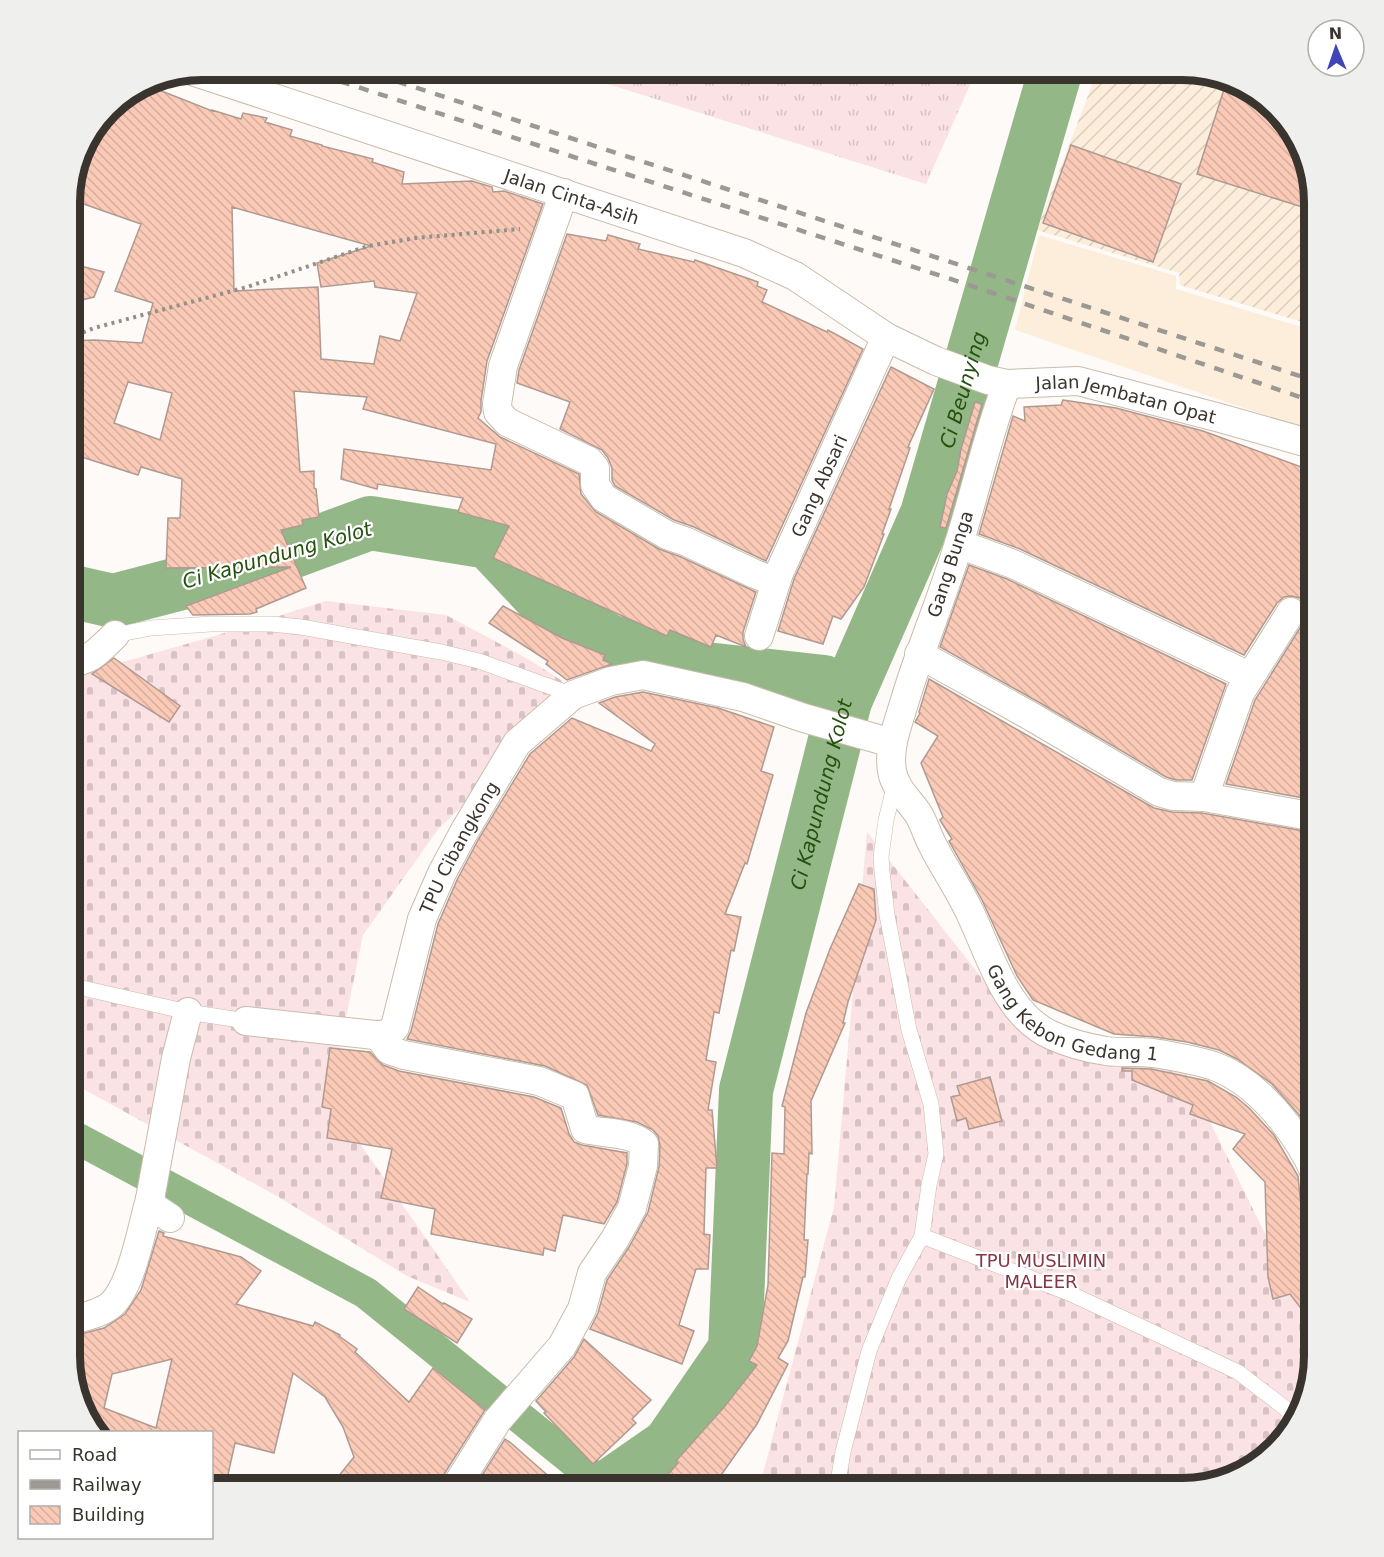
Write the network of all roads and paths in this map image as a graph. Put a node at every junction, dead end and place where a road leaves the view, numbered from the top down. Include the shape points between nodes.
1 (219, 80) edge
2 (564, 193) junction
3 (528, 228) dead end
4 (80, 334) edge
5 (886, 337) junction
6 (936, 361) joint
7 (997, 382) junction
8 (1304, 443) edge
9 (959, 544) junction
10 (776, 582) junction
11 (1291, 612) dead end
12 (759, 636) dead end
13 (107, 643) joint
14 (919, 654) junction
15 (80, 661) edge
16 (1249, 676) junction
17 (573, 694) junction
18 (887, 742) junction
19 (896, 782) junction
20 (1204, 797) junction
21 (1304, 815) edge
22 (80, 987) edge
23 (188, 1012) junction
24 (233, 1018) joint
25 (378, 1035) junction
26 (1304, 1150) edge
27 (922, 1236) junction
28 (80, 1318) edge
29 (1290, 1412) edge
30 (461, 1478) edge
31 (839, 1478) edge

1 - 2 street, Jalan Cinta-Asih
2 - 5 street, Jalan Cinta-Asih via 768,263 795,276
2 - 10 street via 503,366 497,397 500,417 589,461 595,468 595,485 604,498 667,536
3 - 4 path via 368,246 247,287
5 - 6 street, Jalan Cinta-Asih
5 - 10 street, Gang Absari
6 - 7 street, Jalan Jembatan Opat
7 - 8 street, Jalan Jembatan Opat via 1078,381
7 - 9 street, Gang Bunga via 993,419
9 - 14 street, Gang Bunga
9 - 16 street via 1013,564
10 - 12 street, Gang Absari
11 - 16 street
13 - 15 street
13 - 17 lane via 151,628 211,624 301,627 479,661
14 - 18 street, Gang Bunga
14 - 20 street via 1159,792
16 - 20 street
17 - 18 street, TPU Cibangkong via 643,675 742,697
17 - 25 street, TPU Cibangkong via 517,742 464,832 422,919 395,1027
18 - 19 street, Gang Bunga
19 - 26 street, Gang Kebon Gedang 1 via 921,819 1003,984 1024,1017 1048,1034 1075,1044 1106,1051 1151,1053 1201,1063 1231,1075 1244,1082 1275,1112
19 - 27 lane via 881,857 887,915 909,1030 931,1104 936,1154
20 - 21 street
22 - 23 lane
23 - 24 lane
23 - 28 street via 159,1146 157,1203 128,1277 113,1303
24 - 25 street
25 - 30 street via 389,1050 404,1055 540,1082 575,1096 585,1129 634,1136 644,1144 643,1166 632,1208 592,1273 582,1310 562,1346 497,1421
27 - 29 lane via 1069,1293 1238,1372
27 - 31 lane via 899,1278 869,1351

